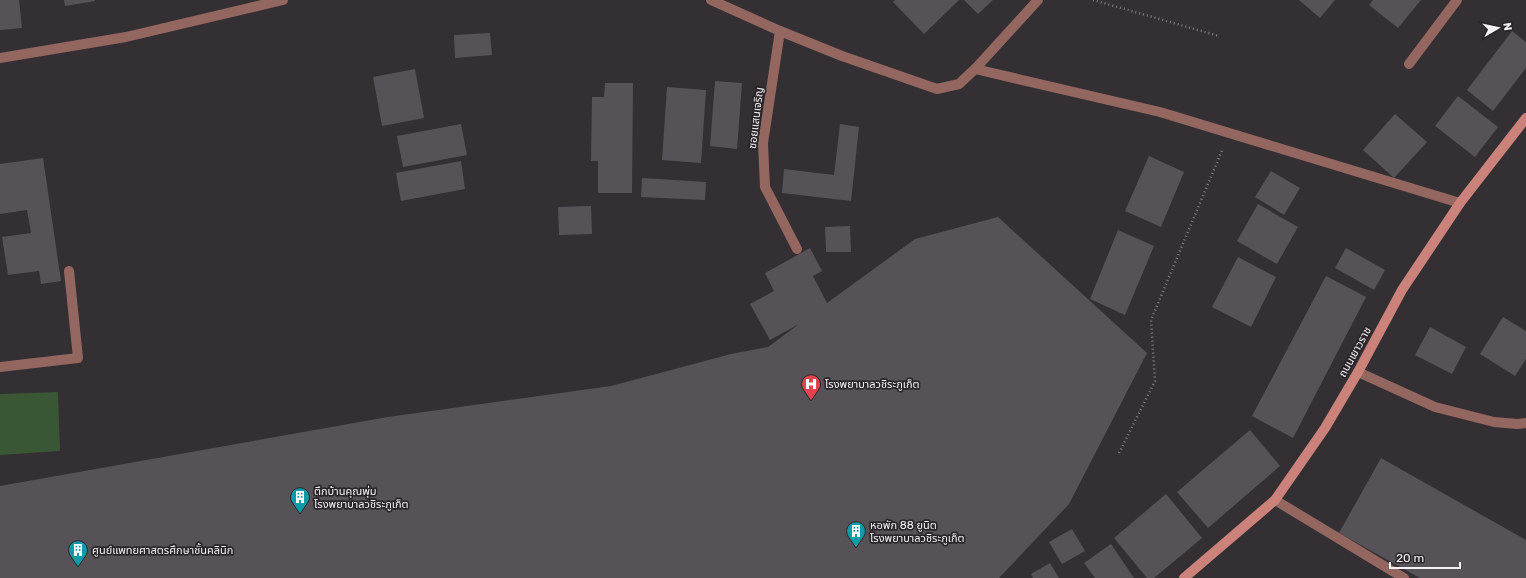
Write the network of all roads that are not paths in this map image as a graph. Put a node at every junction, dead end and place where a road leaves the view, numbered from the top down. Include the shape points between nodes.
1 (283, 0) edge
2 (712, 0) edge
3 (1038, 0) edge
4 (1457, 0) edge
5 (780, 31) junction
6 (0, 58) edge
7 (1409, 64) dead end
8 (975, 69) junction
9 (1526, 118) edge
10 (1460, 203) junction
11 (797, 249) dead end
12 (69, 271) dead end
13 (0, 367) edge
14 (1358, 372) junction
15 (1526, 423) edge
16 (1275, 500) junction
17 (1186, 577) edge
18 (1404, 578) edge

1 - 6 street via 126,37
2 - 5 street
3 - 8 street
4 - 7 street
5 - 8 street via 937,89 959,84
5 - 11 street, ซอยแสนเจริญ via 763,143 765,187
8 - 10 street via 1160,112
9 - 10 main road, ถนนเยาวราช
10 - 14 main road, ถนนเยาวราช via 1402,290
12 - 13 street via 78,358
14 - 15 street via 1435,407 1494,422
14 - 16 main road, ถนนเยาวราช via 1326,428
16 - 17 main road, ถนนเยาวราช
16 - 18 street

